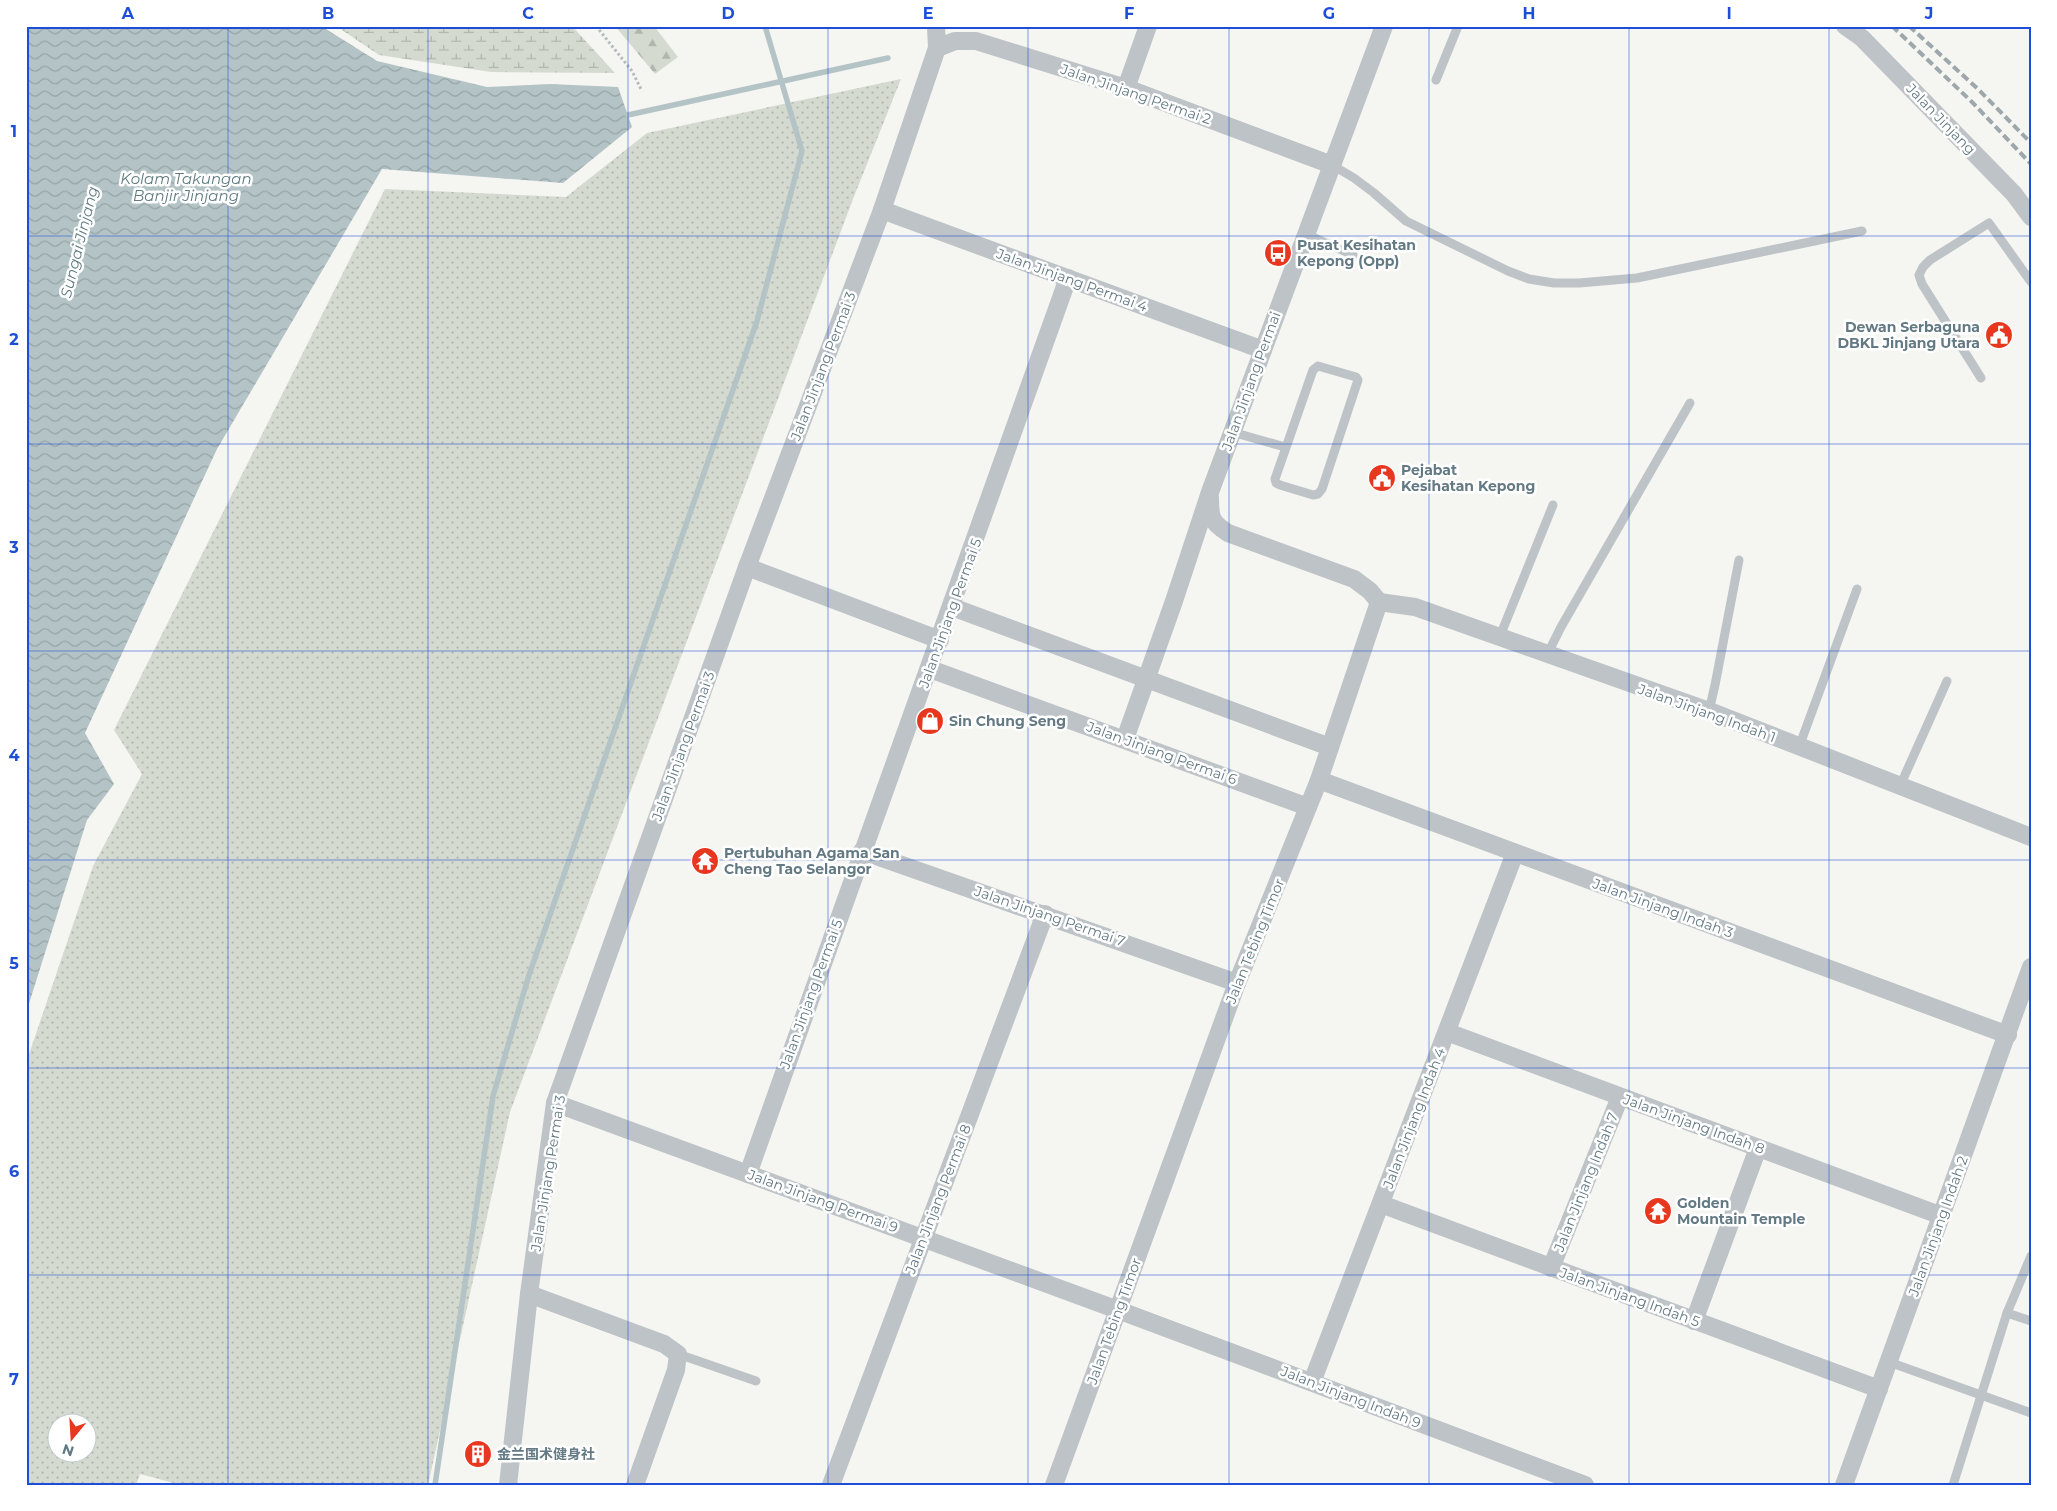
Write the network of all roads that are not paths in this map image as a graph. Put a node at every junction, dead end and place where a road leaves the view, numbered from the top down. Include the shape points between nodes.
1 (936, 26) edge
2 (1148, 26) edge
3 (1384, 26) edge
4 (1458, 26) edge
5 (1845, 26) edge
6 (937, 48) junction
7 (1436, 80) dead end
8 (1126, 88) junction
9 (1332, 165) junction
10 (882, 210) junction
11 (2031, 217) edge
12 (1862, 231) dead end
13 (1306, 234) junction
14 (1353, 255) dead end
15 (1068, 278) junction
16 (2031, 282) edge
17 (1263, 350) junction
18 (1981, 378) dead end
19 (1690, 404) dead end
20 (1232, 432) junction
21 (1285, 447) junction
22 (1210, 492) junction
23 (1553, 505) dead end
24 (1739, 560) dead end
25 (747, 568) junction
26 (1857, 589) dead end
27 (1379, 602) junction
28 (952, 607) junction
29 (1500, 636) junction
30 (940, 640) junction
31 (1547, 655) junction
32 (930, 668) junction
33 (1145, 679) junction
34 (1947, 681) dead end
35 (1709, 711) junction
36 (1125, 739) junction
37 (1799, 747) junction
38 (1330, 748) junction
39 (1319, 780) junction
40 (1900, 786) junction
41 (1308, 807) junction
42 (2031, 837) edge
43 (862, 851) junction
44 (1516, 853) junction
45 (1045, 914) junction
46 (2031, 967) edge
47 (1237, 983) junction
48 (1447, 1032) junction
49 (2008, 1036) junction
50 (1620, 1097) junction
51 (556, 1103) junction
52 (1758, 1148) junction
53 (748, 1174) junction
54 (1380, 1204) junction
55 (1942, 1216) junction
56 (924, 1238) junction
57 (2031, 1256) edge
58 (1551, 1268) junction
59 (530, 1294) junction
60 (1118, 1310) junction
61 (2007, 1313) junction
62 (1694, 1321) junction
63 (2031, 1321) edge
64 (678, 1354) junction
65 (1889, 1362) junction
66 (756, 1381) dead end
67 (1312, 1382) junction
68 (1879, 1389) junction
69 (1982, 1396) junction
70 (2031, 1413) edge
71 (1582, 1484) edge
72 (508, 1485) edge
73 (635, 1485) edge
74 (831, 1485) edge
75 (1054, 1485) edge
76 (1844, 1485) edge
77 (1953, 1485) edge

1 - 6 street, Jalan Jinjang Permai 3
2 - 8 street
3 - 9 street, Jalan Jinjang Permai
4 - 7 lane
5 - 11 street, Jalan Jinjang via 1862,38 2014,194
6 - 8 street, Jalan Jinjang Permai 2 via 954,41 976,42
6 - 10 street, Jalan Jinjang Permai 3
8 - 9 street, Jalan Jinjang Permai 2
9 - 12 lane via 1374,192 1406,221 1508,271 1554,283 1638,278
9 - 13 street, Jalan Jinjang Permai
10 - 15 street, Jalan Jinjang Permai 4
10 - 25 street, Jalan Jinjang Permai 3
13 - 14 lane
13 - 17 street, Jalan Jinjang Permai
15 - 17 street, Jalan Jinjang Permai 4
15 - 28 street, Jalan Jinjang Permai 5
16 - 18 lane via 1989,223 1923,267 1919,275 1922,284
17 - 20 street, Jalan Jinjang Permai
19 - 31 lane
20 - 21 lane
20 - 22 street, Jalan Jinjang Permai
21 - 21 lane via 1318,366 1356,377 1357,385 1318,494 1276,483
22 - 27 street via 1210,513 1215,524 1228,533 1354,579
22 - 33 street, Jalan Jinjang Permai
23 - 29 lane
24 - 35 lane
25 - 30 street
25 - 51 street, Jalan Jinjang Permai 3
26 - 37 lane
27 - 29 street, Jalan Jinjang Indah 1 via 1415,607
27 - 38 street, Jalan Tebing Timor
28 - 30 street, Jalan Jinjang Permai 5
28 - 33 street
29 - 31 street, Jalan Jinjang Indah 1
30 - 32 street, Jalan Jinjang Permai 5
31 - 35 street, Jalan Jinjang Indah 1
32 - 36 street, Jalan Jinjang Permai 6
32 - 43 street, Jalan Jinjang Permai 5
33 - 36 street, Jalan Jinjang Permai
33 - 38 street
34 - 40 lane
35 - 37 street, Jalan Jinjang Indah 1
36 - 41 street, Jalan Jinjang Permai 6
37 - 40 street, Jalan Jinjang Indah 1
38 - 39 street, Jalan Tebing Timor
39 - 41 street, Jalan Tebing Timor
39 - 44 street, Jalan Jinjang Indah 3
40 - 42 street, Jalan Jinjang Indah 1
41 - 47 street, Jalan Tebing Timor
43 - 45 street, Jalan Jinjang Permai 7
43 - 53 street, Jalan Jinjang Permai 5
44 - 48 street, Jalan Jinjang Indah 4
44 - 49 street, Jalan Jinjang Indah 3
45 - 47 street, Jalan Jinjang Permai 7
45 - 56 street, Jalan Jinjang Permai 8
46 - 49 street, Jalan Jinjang Indah 2
47 - 60 street, Jalan Tebing Timor
48 - 50 street, Jalan Jinjang Indah 8
48 - 54 street, Jalan Jinjang Indah 4
49 - 55 street, Jalan Jinjang Indah 2
50 - 52 street, Jalan Jinjang Indah 8
50 - 58 street, Jalan Jinjang Indah 7
51 - 53 street, Jalan Jinjang Permai 9
51 - 59 street, Jalan Jinjang Permai 3
52 - 55 street, Jalan Jinjang Indah 8
52 - 62 street
53 - 56 street, Jalan Jinjang Permai 9
54 - 58 street, Jalan Jinjang Indah 5
54 - 67 street, Jalan Jinjang Indah 4
55 - 65 street, Jalan Jinjang Indah 2
56 - 60 street, Jalan Jinjang Permai 9
56 - 74 street, Jalan Jinjang Permai 8
57 - 61 lane
58 - 62 street, Jalan Jinjang Indah 5
59 - 64 street via 664,1344
59 - 72 street, Jalan Jinjang Permai 3
60 - 67 street, Jalan Jinjang Indah 9
60 - 75 street, Jalan Tebing Timor
61 - 63 lane
61 - 69 lane
62 - 68 street, Jalan Jinjang Indah 5
64 - 66 lane
64 - 73 street via 676,1370
65 - 68 street, Jalan Jinjang Indah 2
65 - 69 lane
67 - 71 street, Jalan Jinjang Indah 9
68 - 76 street, Jalan Jinjang Indah 2
69 - 70 lane
69 - 77 lane

